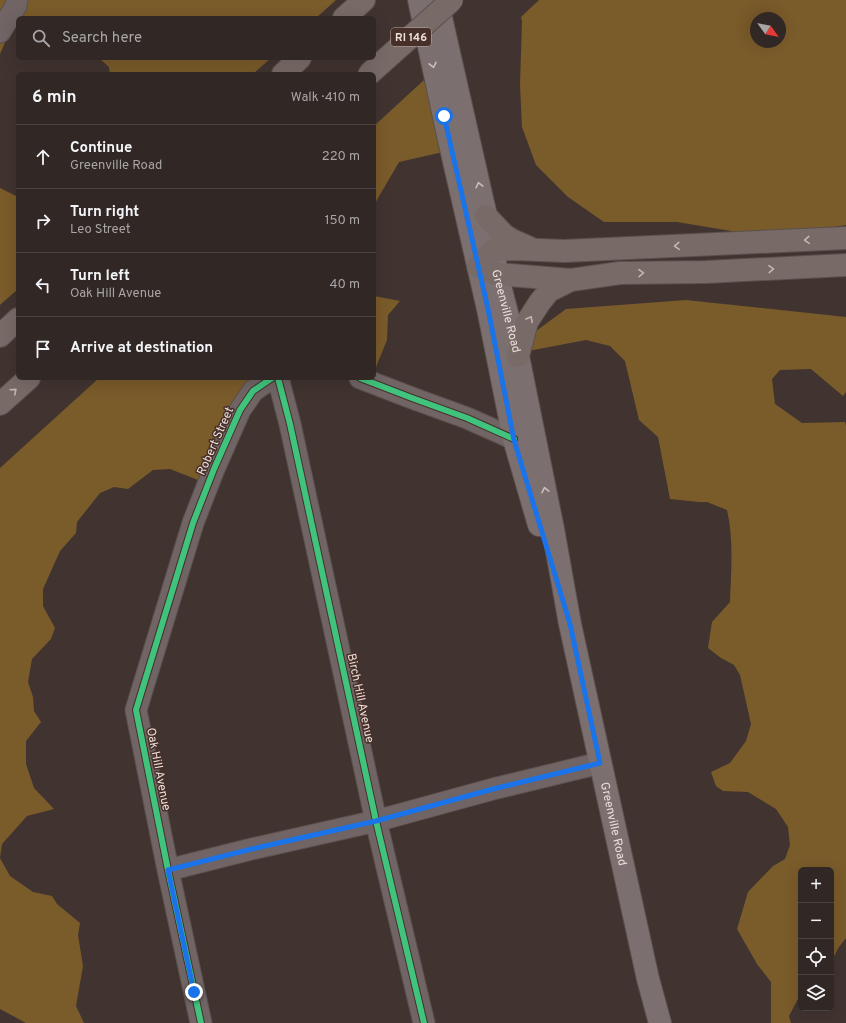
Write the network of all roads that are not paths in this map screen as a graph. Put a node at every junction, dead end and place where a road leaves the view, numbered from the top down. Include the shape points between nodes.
1 (17, 0) edge
2 (364, 0) edge
3 (419, 0) edge
4 (437, 0) edge
5 (452, 0) edge
6 (346, 16) edge
7 (0, 32) edge
8 (298, 60) edge
9 (285, 72) edge
10 (371, 72) edge
11 (486, 216) junction
12 (846, 238) edge
13 (493, 250) junction
14 (534, 250) junction
15 (846, 265) edge
16 (488, 270) junction
17 (571, 280) junction
18 (16, 321) edge
19 (0, 336) edge
20 (518, 356) junction
21 (27, 380) edge
22 (269, 380) edge
23 (279, 380) edge
24 (365, 380) edge
25 (0, 404) edge
26 (514, 440) junction
27 (193, 523) joint
28 (570, 624) junction
29 (600, 763) junction
30 (376, 821) junction
31 (168, 870) junction
32 (201, 1023) edge
33 (424, 1023) edge
34 (660, 1023) edge

1 - 7 street
2 - 6 highway
3 -> 16 main road, Greenville Road via 447,131
11 -> 4 main road, Greenville Road
5 - 10 highway, RI 146, bridge
8 - 9 highway
11 - 13 main road, Greenville Road
11 - 14 highway via 504,235
12 -> 14 highway via 564,251
13 - 14 highway
13 - 16 main road, Greenville Road
17 -> 15 highway via 620,273 706,272
16 - 17 highway
16 - 20 main road, Greenville Road
16 - 26 main road, Greenville Road via 488,309
20 -> 17 highway via 527,322 540,302 549,291
18 - 19 highway
28 -> 20 main road, Greenville Road
25 -> 21 highway
22 - 27 street, Robert Street via 253,391 240,410
23 - 30 street, Birch Hill Avenue
24 - 26 street via 467,418
26 - 28 main road, Greenville Road
27 - 31 street, Oak Hill Avenue via 136,710
28 - 29 main road, Greenville Road
29 - 30 street
29 - 34 main road, Greenville Road
30 - 31 street
30 - 33 street, Birch Hill Avenue
31 - 32 street, Oak Hill Avenue

